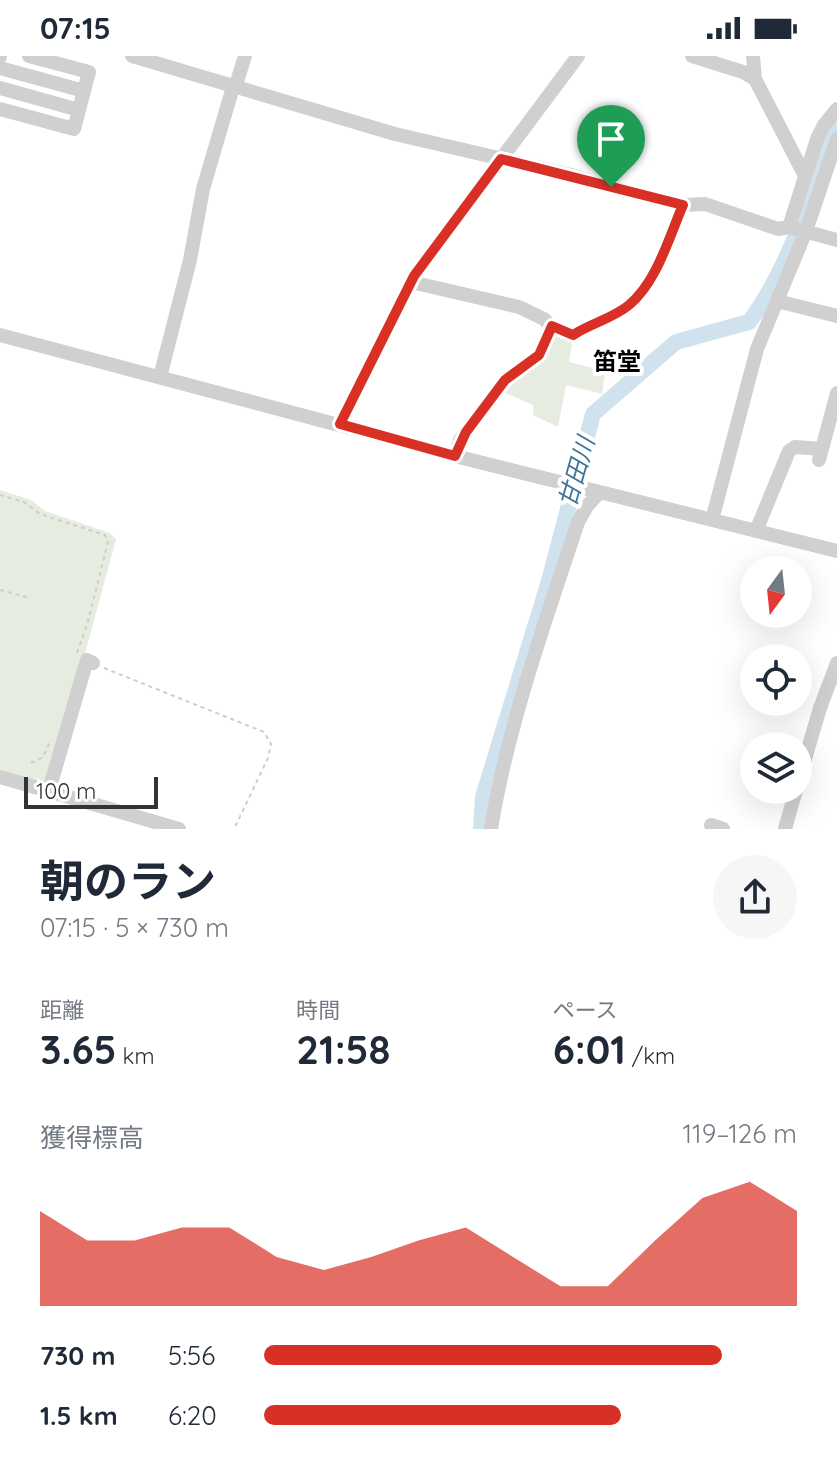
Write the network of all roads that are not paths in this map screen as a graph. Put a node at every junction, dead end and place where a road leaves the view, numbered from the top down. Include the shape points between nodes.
1 (132, 56) edge
2 (245, 56) edge
3 (578, 56) edge
4 (692, 56) edge
5 (753, 56) edge
6 (34, 57) edge
7 (0, 68) edge
8 (34, 78) junction
9 (755, 79) junction
10 (0, 88) edge
11 (234, 88) junction
12 (84, 91) junction
13 (29, 96) junction
14 (0, 109) edge
15 (837, 109) edge
16 (79, 110) junction
17 (24, 115) junction
18 (837, 139) edge
19 (501, 159) junction
20 (805, 176) junction
21 (683, 205) junction
22 (798, 229) junction
23 (837, 240) edge
24 (411, 282) junction
25 (777, 301) junction
26 (837, 316) edge
27 (552, 326) junction
28 (0, 335) edge
29 (160, 377) junction
30 (837, 393) edge
31 (340, 424) junction
32 (455, 456) junction
33 (599, 493) junction
34 (712, 520) junction
35 (756, 531) junction
36 (836, 548) edge
37 (93, 663) road end
38 (837, 663) edge
39 (812, 735) edge
40 (0, 777) edge
41 (49, 790) junction
42 (792, 804) edge
43 (179, 829) edge
44 (491, 829) edge
45 (785, 829) edge

1 - 11 street
2 - 11 street
3 - 19 street
4 - 9 street
5 - 9 street
6 - 8 street
6 - 12 street via 89,72
7 - 8 street
8 - 12 street
8 - 13 street
9 - 20 street
10 - 13 street
11 - 19 street
11 - 29 street via 203,189
12 - 16 street
13 - 16 street
13 - 17 street
14 - 17 street
15 - 20 street via 817,139
16 - 17 street via 74,129
18 - 22 street
19 - 21 street
19 - 24 street
20 - 22 street
21 - 22 street via 698,202 778,229
21 - 27 street via 653,274 630,304 573,335
22 - 23 street
22 - 25 street
24 - 27 street via 519,307
24 - 31 street
25 - 26 street
25 - 34 street via 754,361
27 - 32 street via 539,355 505,380 466,432
28 - 29 street
29 - 31 street
30 - 35 street via 820,455 795,447 789,451
31 - 32 street
32 - 33 street
33 - 34 street
33 - 44 street via 578,522 539,639 497,784
34 - 35 street
35 - 36 street
37 - 41 street via 87,660
38 - 39 street
40 - 41 street
41 - 43 street
42 - 45 street

